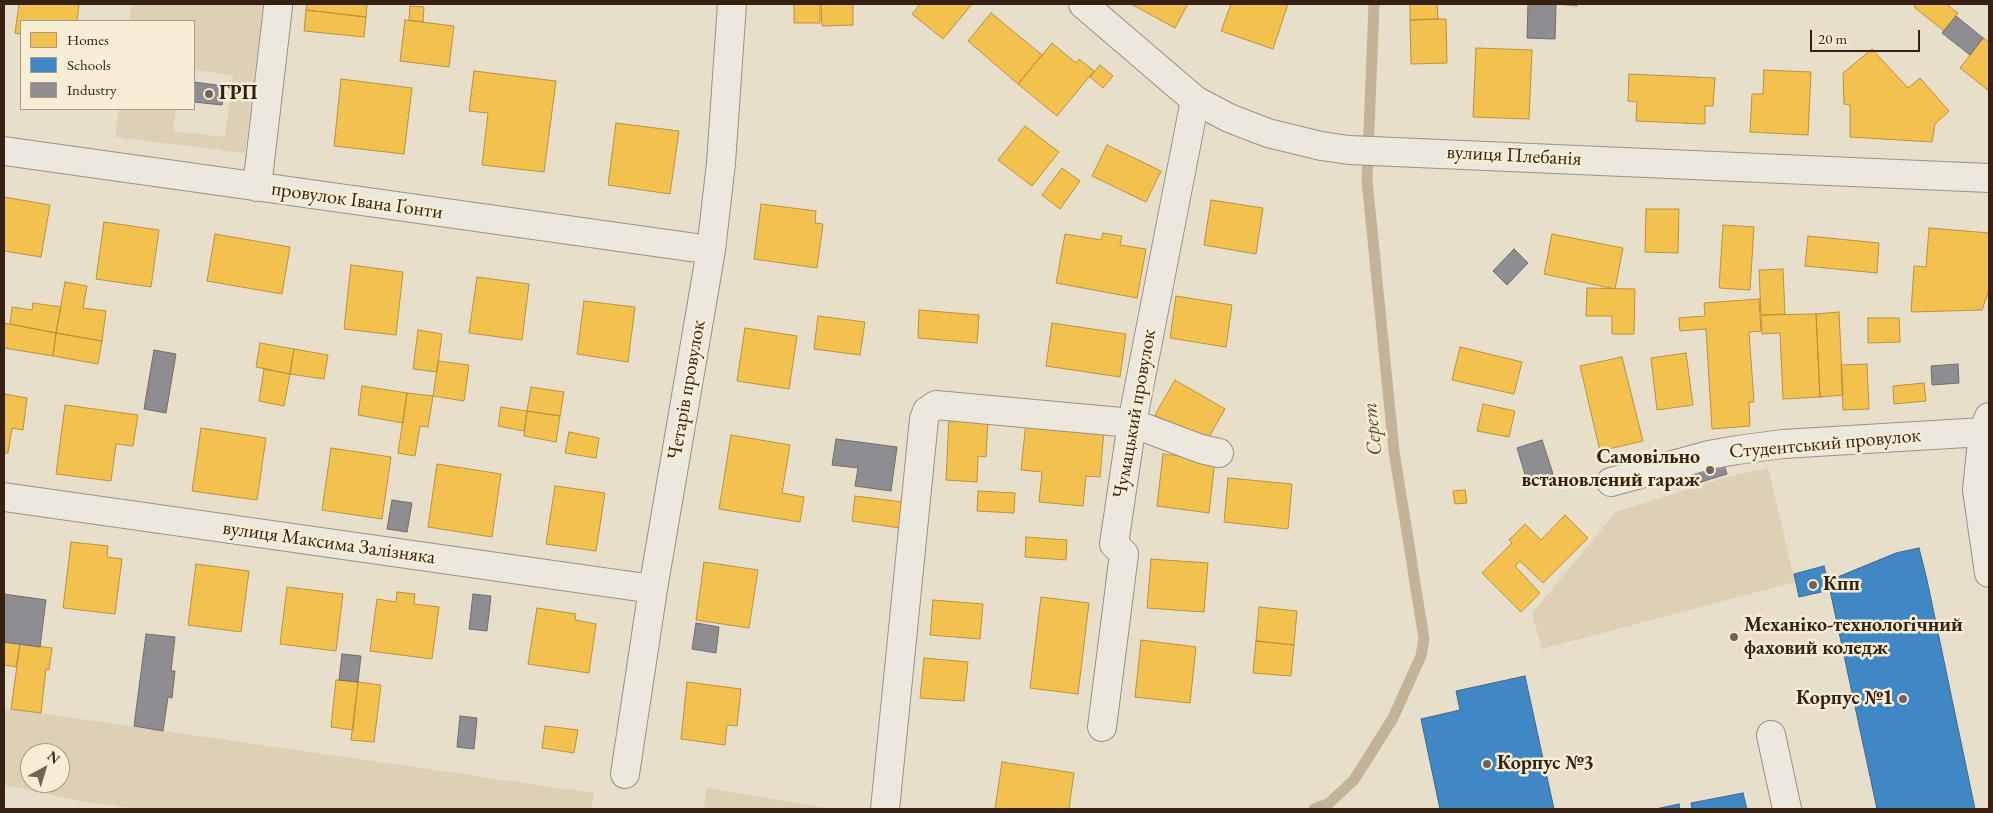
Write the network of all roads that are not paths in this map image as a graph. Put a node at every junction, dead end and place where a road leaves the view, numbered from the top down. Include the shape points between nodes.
1 (732, 4) edge
2 (1083, 4) edge
3 (278, 7) dead end
4 (1194, 100) junction
5 (4, 152) edge
6 (1989, 178) edge
7 (257, 187) junction
8 (711, 250) junction
9 (1132, 422) junction
10 (1986, 425) edge
11 (1219, 454) dead end
12 (1611, 482) dead end
13 (4, 497) edge
14 (1989, 573) edge
15 (653, 589) junction
16 (1102, 727) dead end
17 (1771, 735) dead end
18 (625, 774) dead end
19 (884, 809) edge
20 (1788, 809) edge

1 - 8 street, Четарів провулок via 721,163
2 - 4 street, вулиця Плебанія
3 - 7 street
4 - 6 street, вулиця Плебанія via 1268,133 1349,150
4 - 9 street, Чумацький провулок
5 - 7 street, провулок Івана Ґонти
7 - 8 street, провулок Івана Ґонти
8 - 15 street, Четарів провулок
9 - 11 street
9 - 16 street, Чумацький провулок via 1114,544 1124,554
9 - 19 street via 936,405 927,411
10 - 12 street, Студентський провулок via 1737,450
10 - 14 street via 1977,490
13 - 15 street, вулиця Максима Залізняка
15 - 18 street, Четарів провулок
17 - 20 street

